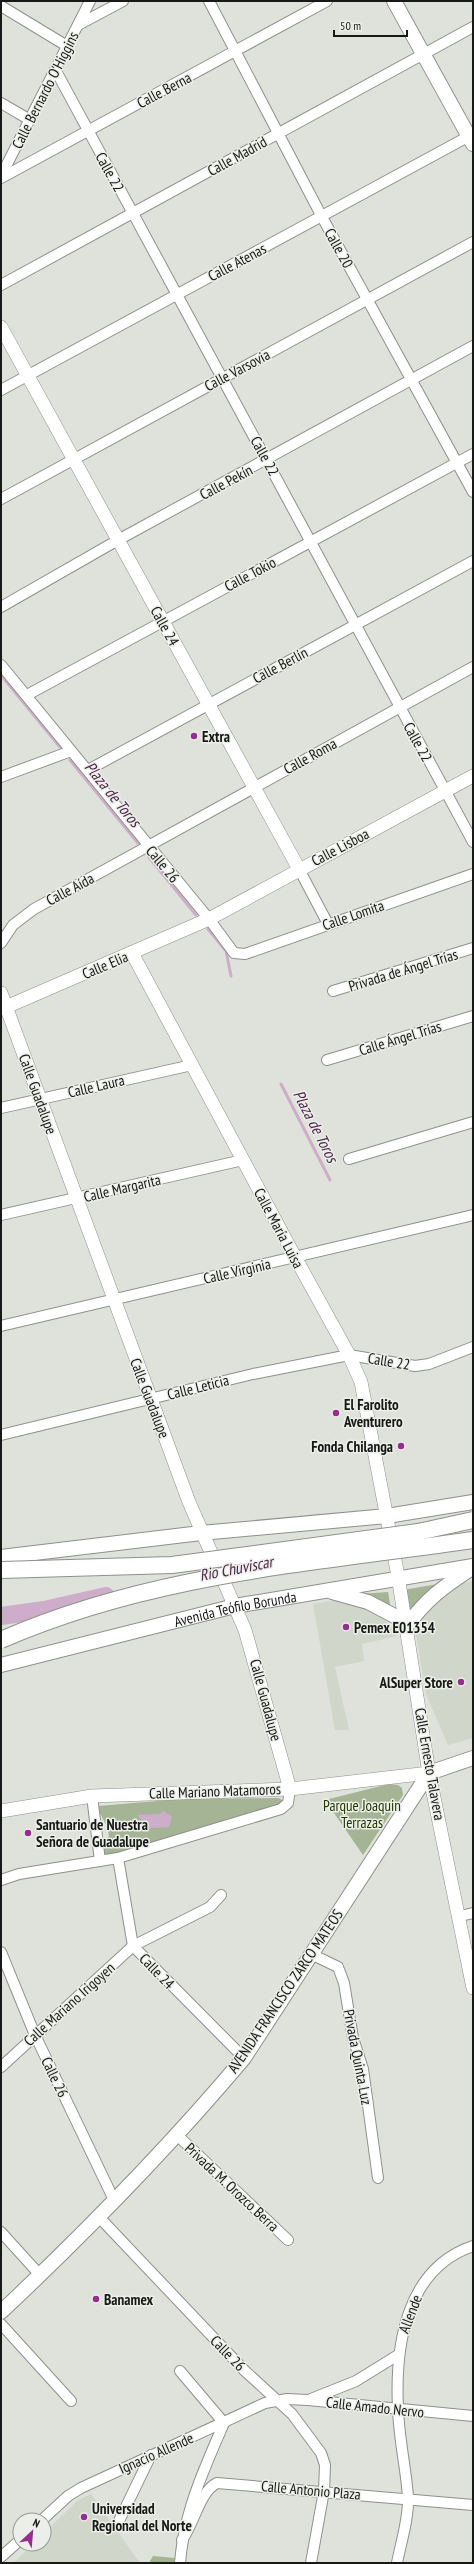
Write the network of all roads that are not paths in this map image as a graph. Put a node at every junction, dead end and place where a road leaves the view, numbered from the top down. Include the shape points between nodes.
1 (90, 1) edge
2 (123, 1) edge
3 (208, 1) edge
4 (327, 1) edge
5 (394, 1) edge
6 (404, 1) edge
7 (1, 6) edge
8 (78, 25) junction
9 (473, 27) edge
10 (67, 46) junction
11 (235, 52) junction
12 (427, 52) junction
13 (56, 71) junction
14 (1, 102) edge
15 (30, 120) junction
16 (88, 131) junction
17 (279, 132) junction
18 (472, 136) edge
19 (1, 177) edge
20 (132, 213) junction
21 (322, 217) junction
22 (473, 242) edge
23 (1, 285) edge
24 (177, 295) junction
25 (368, 300) junction
26 (1, 327) edge
27 (473, 346) edge
28 (29, 374) junction
29 (222, 377) junction
30 (411, 380) junction
31 (1, 390) edge
32 (473, 454) edge
33 (74, 460) junction
34 (267, 460) junction
35 (456, 463) junction
36 (473, 492) edge
37 (1, 499) edge
38 (118, 540) junction
39 (312, 541) junction
40 (473, 561) edge
41 (1, 607) edge
42 (162, 621) junction
43 (354, 625) junction
44 (1, 665) edge
45 (473, 667) edge
46 (27, 695) junction
47 (208, 704) junction
48 (399, 707) junction
49 (71, 752) junction
50 (88, 770) junction
51 (473, 776) edge
52 (1, 777) edge
53 (253, 787) junction
54 (445, 791) junction
55 (473, 842) edge
56 (148, 847) junction
57 (299, 869) junction
58 (473, 874) edge
59 (209, 919) junction
60 (328, 924) junction
61 (1, 943) edge
62 (473, 948) edge
63 (132, 953) junction
64 (234, 953) joint
65 (333, 991) dead end
66 (1, 993) edge
67 (4, 1009) edge
68 (473, 1016) edge
69 (328, 1060) dead end
70 (192, 1064) junction
71 (40, 1099) junction
72 (1, 1108) edge
73 (473, 1122) edge
74 (349, 1159) dead end
75 (243, 1160) junction
76 (76, 1198) junction
77 (1, 1215) edge
78 (473, 1215) edge
79 (294, 1257) junction
80 (113, 1300) junction
81 (1, 1326) edge
82 (473, 1347) edge
83 (349, 1355) junction
84 (150, 1399) junction
85 (1, 1435) edge
86 (473, 1502) edge
87 (387, 1516) junction
88 (473, 1520) edge
89 (201, 1533) junction
90 (473, 1540) edge
91 (1, 1557) edge
92 (473, 1567) edge
93 (1, 1570) edge
94 (398, 1577) junction
95 (326, 1590) junction
96 (235, 1606) junction
97 (405, 1624) junction
98 (1, 1640) edge
99 (1, 1666) edge
100 (473, 1758) edge
101 (429, 1773) junction
102 (290, 1789) junction
103 (92, 1796) junction
104 (1, 1810) edge
105 (118, 1858) junction
106 (100, 1861) junction
107 (1, 1880) edge
108 (222, 1895) dead end
109 (473, 1912) edge
110 (460, 1916) junction
111 (133, 1946) junction
112 (1, 1952) edge
113 (311, 1954) junction
114 (473, 1988) edge
115 (35, 2035) junction
116 (244, 2058) junction
117 (1, 2067) edge
118 (176, 2134) junction
119 (378, 2178) dead end
120 (114, 2200) junction
121 (98, 2216) junction
122 (1, 2232) edge
123 (288, 2240) dead end
124 (473, 2246) edge
125 (40, 2275) junction
126 (1, 2312) edge
127 (1, 2324) edge
128 (398, 2355) junction
129 (180, 2371) dead end
130 (278, 2400) junction
131 (308, 2400) junction
132 (71, 2401) dead end
133 (398, 2410) junction
134 (473, 2416) edge
135 (224, 2423) junction
136 (151, 2455) junction
137 (324, 2491) junction
138 (408, 2499) junction
139 (473, 2505) edge
140 (52, 2512) edge
141 (118, 2522) dead end
142 (182, 2540) junction
143 (12, 2547) edge
144 (1, 2557) edge
145 (180, 2563) edge
146 (311, 2563) edge
147 (397, 2563) edge

1 - 8 street, Calle Bernardo O'Higgins
2 - 8 street
3 - 11 street, Calle 20
4 - 11 street, Calle Berna
5 - 12 main road
6 - 12 main road
7 - 10 street
8 - 10 street, Calle Bernardo O'Higgins
9 - 12 street, Calle Madrid
10 - 13 street, Calle Bernardo O'Higgins
11 - 16 street, Calle Berna
11 - 17 street, Calle 20
12 - 17 street, Calle Madrid
12 - 18 main road
13 - 15 street, Calle Bernardo O'Higgins
13 - 16 street, Calle 22
14 - 15 street
15 - 19 street, Calle Bernardo O'Higgins
16 - 19 street, Calle Berna
16 - 20 street, Calle 22
17 - 20 street, Calle Madrid
17 - 21 street, Calle 20
18 - 21 street, Calle Atenas
20 - 23 street, Calle Madrid
20 - 24 street, Calle 22
21 - 24 street, Calle Atenas
21 - 25 street, Calle 20
22 - 25 street, Calle Varsovia
24 - 28 street, Calle Atenas
24 - 29 street, Calle 22
25 - 29 street, Calle Varsovia
25 - 30 street, Calle 20
26 - 28 street, Calle 24
27 - 30 street, Calle Pekín
28 - 31 street, Calle Atenas
28 - 33 street, Calle 24
29 - 33 street, Calle Varsovia
29 - 34 street, Calle 22
30 - 34 street, Calle Pekín
30 - 35 street, Calle 20
32 - 35 street, Calle Tokio
33 - 37 street, Calle Varsovia
33 - 38 street, Calle 24
34 - 38 street, Calle Pekín
34 - 39 street, Calle 22
35 - 36 street, Calle 20
35 - 39 street, Calle Tokio
38 - 41 street, Calle Pekín
38 - 42 street, Calle 24
39 - 42 street, Calle Tokio
39 - 43 street, Calle 22
40 - 43 street, Calle Berlín
42 - 46 street, Calle Tokio
42 - 47 street, Calle 24
43 - 47 street, Calle Berlín
43 - 48 street, Calle 22
44 - 46 street, Calle 26
45 - 48 street, Calle Roma
46 - 49 street, Calle 26
47 - 50 street, Calle Berlín
47 - 53 street, Calle 24
48 - 53 street, Calle Roma
48 - 54 street, Calle 22
49 - 50 street, Calle 26
49 - 52 street
50 - 56 street, Calle 26
51 - 54 street, Calle Lisboa
53 - 56 street, Calle Roma
53 - 57 street, Calle 24
54 - 55 street, Calle 22
54 - 57 street, Calle Lisboa
56 - 59 street, Calle 26
56 - 61 street, Calle Aída via 34,909 13,925
57 - 59 street, Calle Lisboa
57 - 60 street, Calle 24
58 - 60 street, Calle Lomita
59 - 63 street, Calle Elia
59 - 64 street, Calle 26
60 - 64 street, Calle Lomita via 245,954
62 - 65 street, Privada de Ángel Trías
63 - 67 street, Calle Elia
63 - 70 street, Calle María Luisa
66 - 67 street, Calle Guadalupe
67 - 71 street, Calle Guadalupe
68 - 69 street, Calle Ángel Trías
70 - 71 street, Calle Laura
70 - 75 street, Calle María Luisa
71 - 72 street, Calle Laura
71 - 76 street, Calle Guadalupe
73 - 74 street
75 - 76 street, Calle Margarita
75 - 79 street, Calle María Luisa
76 - 77 street, Calle Margarita
76 - 80 street, Calle Guadalupe
78 - 79 street, Calle Virginia
79 - 80 street, Calle Virginia
79 - 83 street, Calle María Luisa
80 - 81 street, Calle Virginia
80 - 84 street, Calle Guadalupe
82 - 83 street, Calle 22 via 429,1364 415,1366
83 - 84 street, Calle Leticia via 253,1374
83 - 87 street, Calle María Luisa via 361,1382 368,1409
84 - 85 street, Calle Leticia
84 - 89 street, Calle Guadalupe
86 - 87 main road
87 - 89 main road
87 - 94 street, Calle Ernesto Talavera, bridge
88 - 93 main road, bridge via 418,1532 180,1564
89 - 91 main road
89 - 96 street, Calle Guadalupe, bridge
90 - 98 main road, bridge via 223,1574 124,1596 78,1610
92 - 94 main road, Avenida Teófilo Borunda
92 - 97 main road via 440,1589 420,1606
94 - 95 main road, Avenida Teófilo Borunda
94 - 97 street, Calle Ernesto Talavera
95 - 96 main road, Avenida Teófilo Borunda
95 - 97 main road via 368,1602
96 - 99 main road, Avenida Teófilo Borunda
96 - 102 street, Calle Guadalupe via 257,1667
97 - 101 street, Calle Ernesto Talavera
100 - 101 main road
101 - 102 street, Calle Mariano Matamoros
101 - 110 street, Calle Ernesto Talavera
101 - 113 main road, AVENIDA FRANCISCO ZARCO MATEOS
102 - 103 street, Calle Mariano Matamoros
102 - 105 street, Calle Guadalupe via 288,1803 281,1809
103 - 104 street, Calle Mariano Matamoros
103 - 106 street
105 - 106 street
105 - 111 street, Calle 24
106 - 107 street via 20,1874
108 - 111 street, Calle Mariano Irigoyen via 210,1907
109 - 110 street
110 - 114 street, Calle Ernesto Talavera
111 - 115 street, Calle Mariano Irigoyen
111 - 116 street, Calle 24
112 - 115 street, Calle 26
113 - 116 main road, AVENIDA FRANCISCO ZARCO MATEOS
113 - 119 street, Privada Quinta Luz via 338,1967 344,1983 353,2038 363,2069
115 - 117 street, Calle Mariano Irigoyen
115 - 120 street, Calle 26
116 - 118 main road, AVENIDA FRANCISCO ZARCO MATEOS
118 - 120 main road, AVENIDA FRANCISCO ZARCO MATEOS
118 - 123 street, Privada M. Orozco Berra
120 - 121 main road, AVENIDA FRANCISCO ZARCO MATEOS
121 - 125 main road, AVENIDA FRANCISCO ZARCO MATEOS
121 - 130 street, Calle 26 via 245,2371
122 - 125 street
124 - 128 street, Allende via 451,2256 422,2286 406,2320
125 - 126 main road, AVENIDA FRANCISCO ZARCO MATEOS
127 - 132 street
128 - 131 street via 356,2381
128 - 133 street, Allende
129 - 135 street
130 - 131 street, Calle Amado Nervo
130 - 135 street, Ignacio Allende via 253,2408
130 - 137 street, Calle 26 via 297,2420 324,2458
131 - 133 street, Calle Amado Nervo
133 - 134 street, Calle Amado Nervo
133 - 138 street, Allende
135 - 136 street, Ignacio Allende
135 - 142 street via 193,2496
136 - 140 street, Ignacio Allende via 78,2490
136 - 141 street
137 - 138 street, Calle Antonio Plaza
137 - 142 street, Calle Antonio Plaza via 217,2483 207,2490
137 - 146 street, Calle 26
138 - 139 street, Calle Antonio Plaza
138 - 147 street, Allende
142 - 145 street
143 - 144 street

